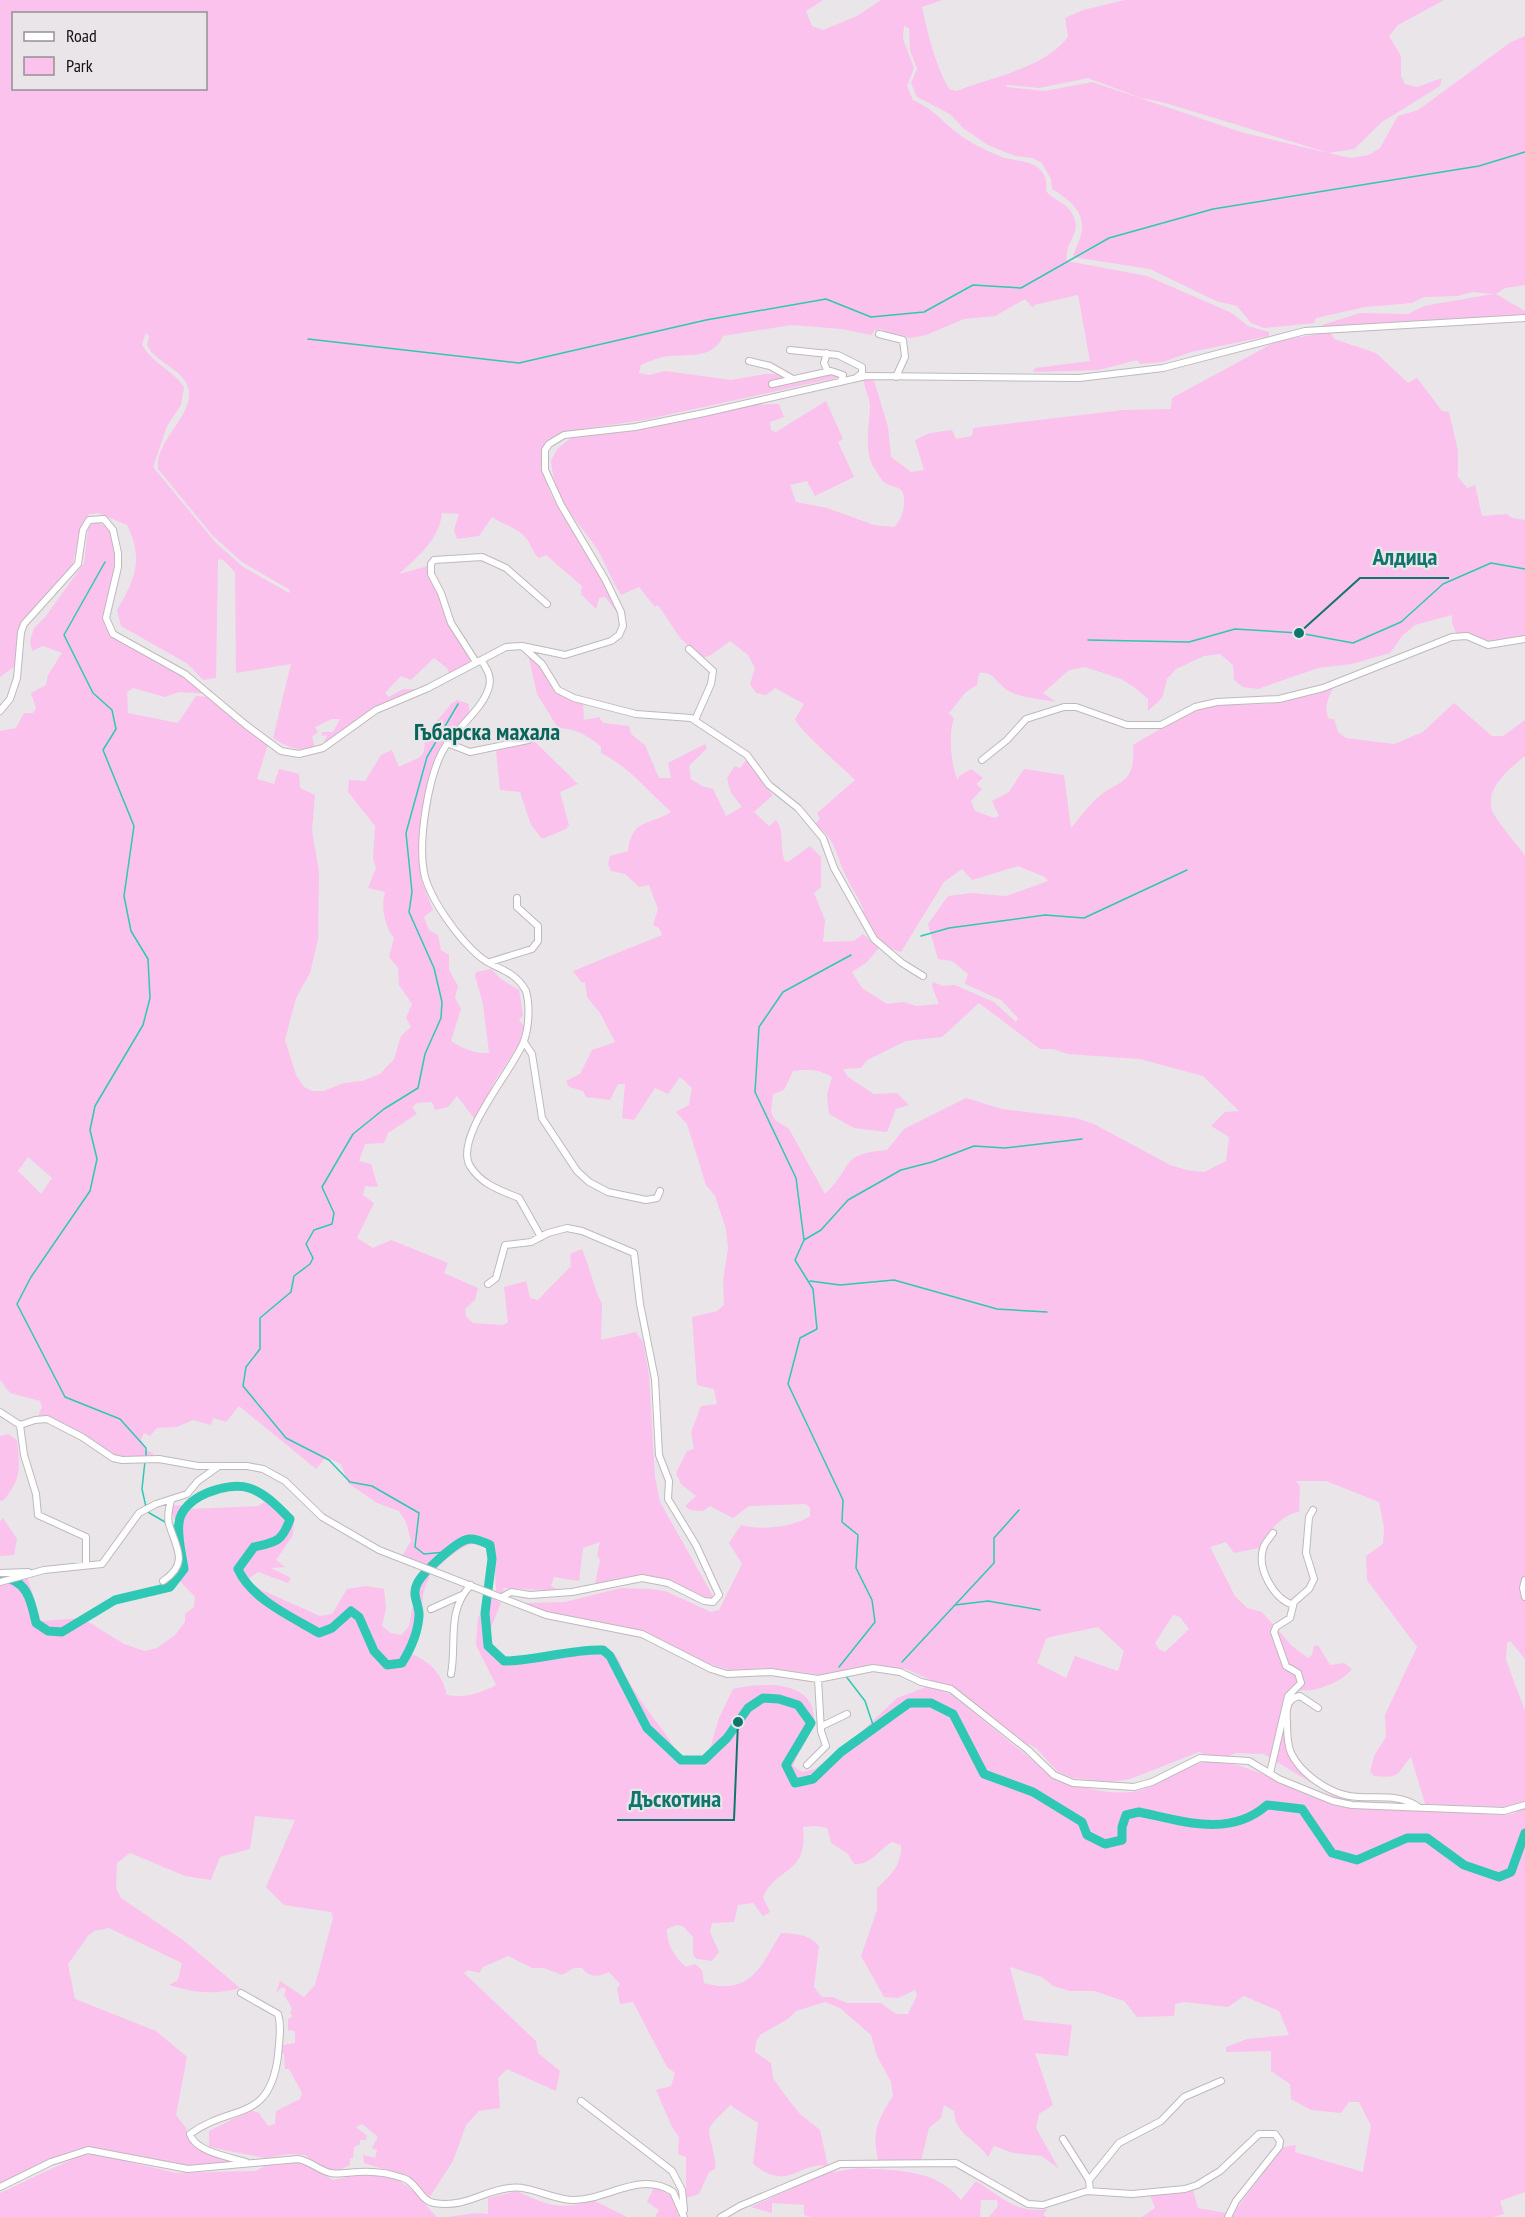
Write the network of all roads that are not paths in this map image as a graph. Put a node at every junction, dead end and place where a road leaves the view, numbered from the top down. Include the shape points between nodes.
1 (1525, 318) edge
2 (879, 334) dead end
3 (790, 350) dead end
4 (827, 354) junction
5 (749, 361) dead end
6 (828, 372) junction
7 (897, 377) junction
8 (856, 378) junction
9 (793, 379) junction
10 (841, 381) junction
11 (772, 384) dead end
12 (547, 604) dead end
13 (1525, 639) edge
14 (522, 646) junction
15 (689, 649) dead end
16 (478, 661) junction
17 (0, 711) edge
18 (695, 720) junction
19 (528, 740) dead end
20 (447, 743) junction
21 (982, 760) dead end
22 (517, 898) dead end
23 (490, 962) junction
24 (923, 976) dead end
25 (524, 1042) junction
26 (660, 1191) dead end
27 (541, 1237) junction
28 (488, 1284) dead end
29 (0, 1412) edge
30 (20, 1425) junction
31 (198, 1466) junction
32 (220, 1466) junction
33 (198, 1481) junction
34 (171, 1500) junction
35 (1313, 1510) dead end
36 (1274, 1533) dead end
37 (86, 1565) junction
38 (44, 1570) junction
39 (0, 1573) edge
40 (164, 1581) dead end
41 (1525, 1581) edge
42 (0, 1582) edge
43 (471, 1585) junction
44 (462, 1595) junction
45 (499, 1596) junction
46 (1525, 1597) edge
47 (1293, 1605) junction
48 (431, 1609) dead end
49 (451, 1674) dead end
50 (818, 1679) junction
51 (1318, 1708) dead end
52 (1286, 1709) junction
53 (847, 1714) dead end
54 (822, 1726) junction
55 (807, 1765) dead end
56 (1270, 1773) junction
57 (1525, 1805) edge
58 (1418, 1806) junction
59 (241, 1993) dead end
60 (1221, 2081) dead end
61 (581, 2101) dead end
62 (1063, 2139) dead end
63 (249, 2164) junction
64 (1089, 2180) junction
65 (0, 2187) edge
66 (1090, 2191) junction
67 (684, 2217) edge
68 (721, 2217) edge
69 (1228, 2217) edge

1 - 7 street via 1305,331 1163,368 1079,378
2 - 7 street via 904,342 904,363
3 - 4 street
4 - 6 street via 824,363
4 - 8 street via 862,367
5 - 9 street via 770,366
6 - 9 street
6 - 10 street via 842,373
7 - 8 street
8 - 10 street
9 - 11 street
10 - 14 street via 635,427 564,435 549,444 544,461 549,482 605,579 621,612 622,630 611,641 565,655
12 - 16 street via 506,568 482,557 434,560 431,574 451,623
13 - 21 street via 1488,645 1467,636 1452,637 1323,688 1279,699 1195,706 1161,724 1118,723 1076,707 1064,707 1026,719
14 - 16 street via 506,647
14 - 18 street via 542,664 558,690 574,698 636,714
15 - 18 street via 713,671
16 - 17 street via 376,710 323,748 299,754 281,751 185,674 113,634 106,618 118,553 110,524 96,518 85,523 81,559 74,572 24,624 15,687
16 - 20 street via 489,673 488,690
18 - 24 street via 747,755 769,785 798,808 826,845 834,868 874,939
19 - 20 street via 470,752
20 - 23 street via 423,820 425,875 441,911 479,956
22 - 23 street via 517,907 538,926 538,941 532,949
23 - 25 street via 518,979 526,991
25 - 26 street via 533,1060 540,1113 583,1177 621,1196 651,1200
25 - 27 street via 478,1122 468,1160 485,1182 519,1198
27 - 28 street via 505,1245 496,1278
27 - 45 street via 559,1229 576,1229 636,1256 640,1304 655,1380 659,1455 669,1481 668,1499 696,1545 719,1595 713,1602 704,1601 668,1584 642,1578 572,1592 511,1592
29 - 30 street
30 - 31 street via 47,1419 113,1458 159,1459
30 - 37 street via 38,1515 86,1536
31 - 32 street
31 - 33 street
32 - 33 street
32 - 43 street via 247,1466 271,1472 322,1517 352,1536
33 - 34 street via 187,1494
34 - 37 street via 139,1513 106,1560
34 - 40 street via 169,1524 179,1559 176,1571
35 - 47 street via 1306,1553 1314,1579
36 - 47 street via 1264,1546 1262,1562 1275,1594
37 - 38 street
38 - 39 street
38 - 42 street
41 - 46 street
43 - 44 street
43 - 45 street
44 - 48 street
44 - 49 street via 453,1624
45 - 50 street via 570,1621 642,1634 727,1674 771,1672
47 - 52 street via 1290,1618 1274,1632 1286,1666 1298,1673 1301,1683 1288,1696
50 - 54 street
50 - 56 street via 873,1668 900,1672 951,1689 1054,1774 1073,1783 1134,1786 1152,1782 1200,1758 1249,1761
51 - 52 street via 1300,1696 1293,1698
52 - 56 street
52 - 58 street via 1291,1754 1316,1781 1331,1791 1350,1796 1399,1797
53 - 54 street
54 - 55 street via 826,1746
56 - 58 street via 1343,1804
57 - 58 street via 1504,1811
59 - 63 street via 278,2014 280,2033 273,2083 251,2107 190,2134 201,2146
60 - 64 street via 1184,2097 1164,2119 1119,2143
61 - 67 street via 672,2171 682,2190
62 - 64 street
63 - 65 street via 188,2169 88,2150 51,2162
63 - 67 street via 298,2158 331,2173 372,2171 398,2176 410,2181 425,2199 434,2203 465,2202 511,2187 580,2199 639,2183 654,2184 673,2192
64 - 66 street
66 - 68 street via 1033,2205 956,2163 840,2164
66 - 69 street via 1132,2194 1185,2189 1220,2171 1259,2134 1275,2134 1279,2147

